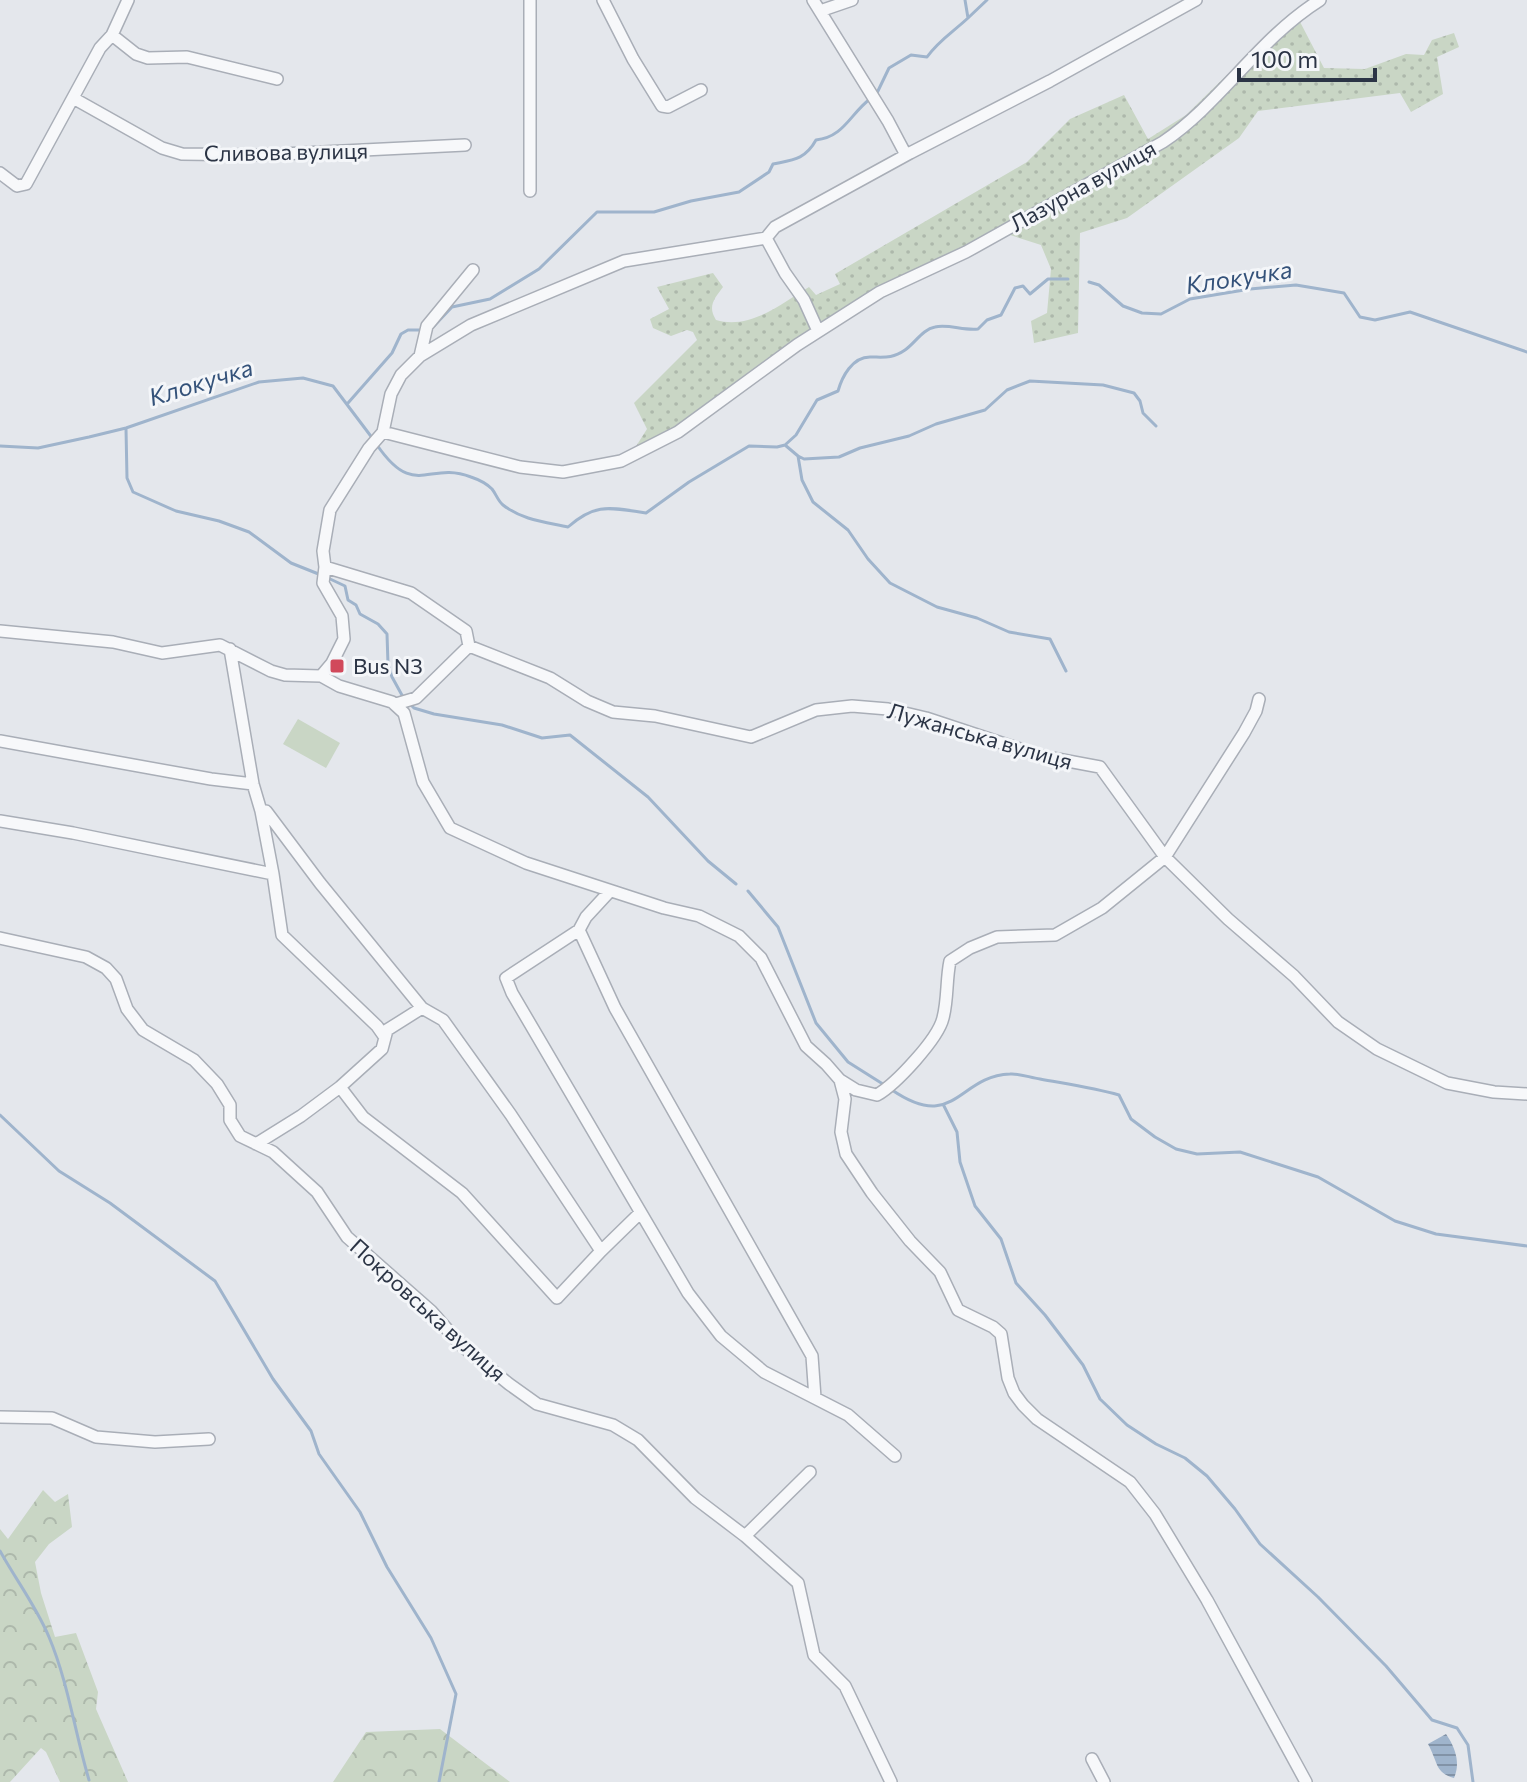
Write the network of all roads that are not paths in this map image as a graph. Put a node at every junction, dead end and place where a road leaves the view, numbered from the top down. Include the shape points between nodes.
1 (128, 0) edge
2 (530, 0) edge
3 (603, 0) edge
4 (813, 0) edge
5 (852, 0) edge
6 (1196, 0) edge
7 (1320, 0) edge
8 (820, 11) junction
9 (112, 35) junction
10 (277, 79) dead end
11 (701, 90) dead end
12 (73, 98) junction
13 (465, 145) dead end
14 (906, 155) junction
15 (0, 173) edge
16 (530, 191) dead end
17 (766, 238) junction
18 (473, 270) dead end
19 (818, 331) junction
20 (420, 356) junction
21 (377, 440) junction
22 (324, 573) junction
23 (0, 631) edge
24 (469, 646) junction
25 (230, 649) junction
26 (321, 676) junction
27 (1259, 699) dead end
28 (406, 702) junction
29 (0, 741) edge
30 (253, 784) junction
31 (261, 811) junction
32 (0, 821) edge
33 (1165, 857) junction
34 (273, 874) junction
35 (610, 891) junction
36 (579, 930) junction
37 (0, 938) edge
38 (422, 1008) junction
39 (384, 1036) junction
40 (840, 1080) junction
41 (340, 1087) junction
42 (1527, 1094) edge
43 (256, 1144) junction
44 (640, 1213) junction
45 (601, 1251) junction
46 (815, 1398) junction
47 (0, 1417) edge
48 (209, 1439) dead end
49 (895, 1456) dead end
50 (810, 1472) dead end
51 (745, 1536) junction
52 (1092, 1759) dead end
53 (891, 1782) edge
54 (1104, 1782) edge
55 (1306, 1782) edge

1 - 9 street
2 - 16 street
3 - 11 street via 662,106
4 - 8 street
5 - 8 street
6 - 14 street
7 - 19 street, Лазурна вулиця via 1275,34 1189,123 1163,142 966,252 880,292
8 - 14 street
9 - 10 street via 148,58 187,57
9 - 12 street
12 - 13 street, Сливова вулиця via 182,154
12 - 15 street via 26,184 17,186
14 - 17 street via 786,220
17 - 19 street
17 - 20 street via 624,261 471,325
18 - 20 street via 426,330
19 - 21 street, Лазурна вулиця via 670,437 608,464 563,472
20 - 21 street via 391,394
21 - 22 street via 330,510
22 - 24 street via 411,593 466,631
22 - 26 street via 342,616 344,639
23 - 25 street via 113,642 162,653 211,645
24 - 28 street
24 - 33 street, Лужанська вулиця via 550,678 613,712 751,737 816,710 877,708 926,718 1041,756 1100,767
25 - 26 street via 271,671
25 - 30 street
26 - 28 street via 339,686
27 - 33 street via 1244,733
28 - 35 street via 404,713 423,782 450,828 526,863
29 - 30 street
30 - 31 street
31 - 34 street
31 - 38 street
32 - 34 street
33 - 40 street via 1102,908 1055,935 997,937 950,961 943,1021 889,1088 877,1095
33 - 42 street, Лужанська вулиця via 1338,1022 1371,1044 1447,1083
34 - 39 street via 282,935
35 - 36 street
35 - 40 street via 699,916 739,936 761,958 806,1046
36 - 44 street via 506,978
36 - 46 street via 615,1008 812,1356
37 - 43 street, Покровська вулиця via 86,957 106,968 143,1030 194,1060 230,1105 230,1120 240,1136
38 - 39 street
38 - 45 street via 443,1020
39 - 41 street via 382,1049
40 - 55 street via 845,1099 841,1132 854,1167 940,1272 958,1310 1001,1334 1008,1378 1023,1405 1130,1482 1155,1514
41 - 43 street
41 - 45 street via 363,1117 462,1193 557,1298
43 - 51 street, Покровська вулиця via 273,1152 317,1192 347,1237 509,1384 537,1404 613,1425 638,1440 695,1498
44 - 45 street
44 - 46 street via 721,1336 764,1372
46 - 49 street via 848,1415
47 - 48 street via 52,1418 96,1437
50 - 51 street
51 - 53 street, Покровська вулиця via 798,1583 814,1655 845,1686
52 - 54 street

